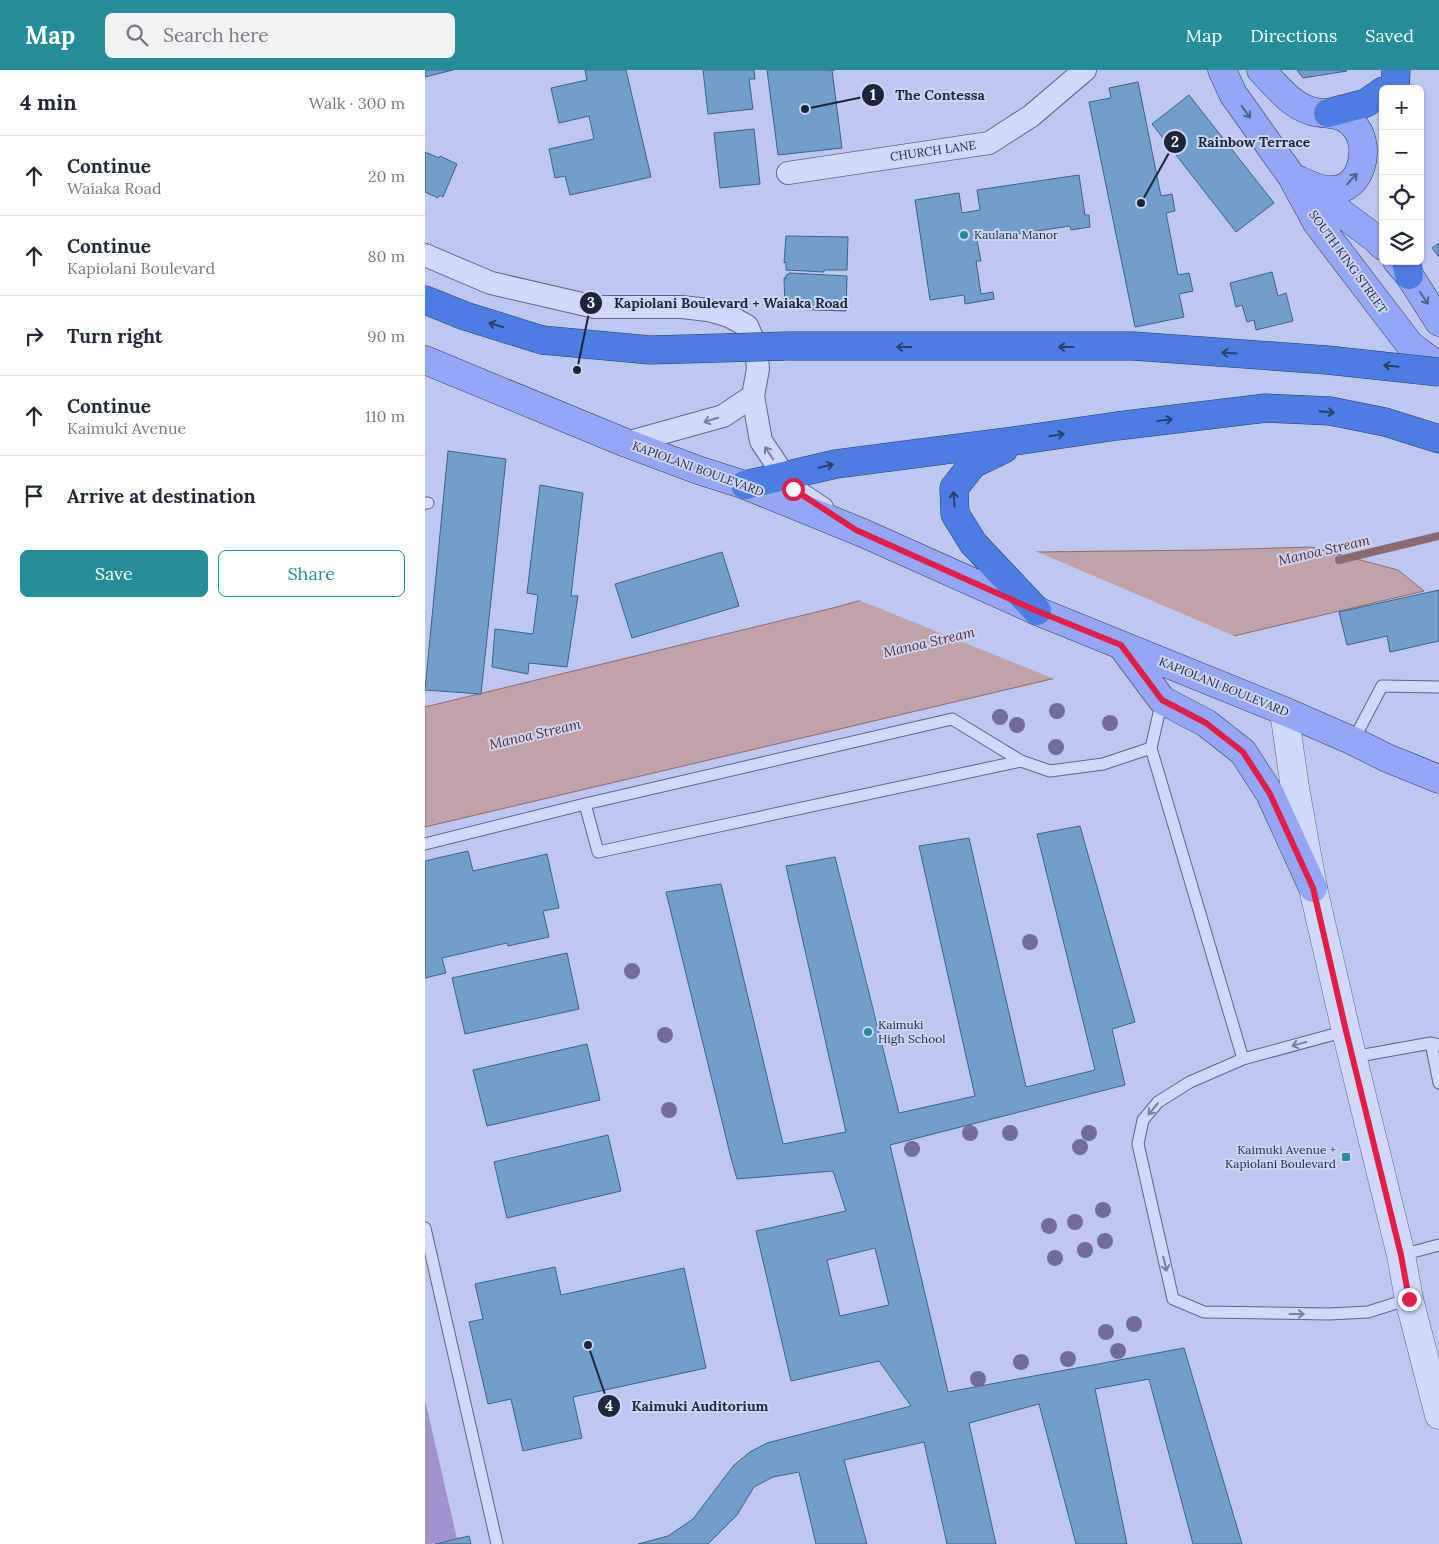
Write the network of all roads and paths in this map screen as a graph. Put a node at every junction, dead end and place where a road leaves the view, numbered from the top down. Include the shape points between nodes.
1 (1085, 70) edge
2 (1222, 70) edge
3 (1261, 70) edge
4 (1391, 83) edge
5 (1328, 113) junction
6 (788, 172) dead end
7 (1293, 176) junction
8 (1379, 241) edge
9 (425, 255) edge
10 (1404, 266) edge
11 (425, 300) edge
12 (1439, 322) edge
13 (425, 360) edge
14 (1439, 367) edge
15 (1439, 372) edge
16 (753, 396) junction
17 (1439, 439) edge
18 (1021, 440) junction
19 (626, 444) junction
20 (784, 476) junction
21 (745, 485) junction
22 (856, 530) junction
23 (1037, 611) junction
24 (1127, 653) junction
25 (1439, 687) edge
26 (1162, 700) junction
27 (1284, 711) junction
28 (1353, 741) junction
29 (1151, 748) junction
30 (1021, 761) junction
31 (1439, 779) edge
32 (585, 804) junction
33 (425, 844) edge
34 (1313, 888) junction
35 (1349, 1044) junction
36 (1435, 1044) edge
37 (1243, 1059) junction
38 (1439, 1082) edge
39 (425, 1228) edge
40 (1439, 1245) edge
41 (1401, 1255) junction
42 (1409, 1299) junction
43 (1439, 1415) edge
44 (497, 1544) edge

1 - 6 street, CHURCH LANE via 1031,116 989,143
2 -> 7 main road, SOUTH KING STREET via 1233,94
3 - 5 main road via 1291,100 1311,111
4 - 5 highway via 1366,103
7 -> 5 main road via 1319,188 1332,190 1349,183 1359,171 1364,156 1362,138 1346,119
7 - 8 main road
7 - 14 main road, SOUTH KING STREET via 1317,223 1410,345
9 - 16 street via 491,283 595,307 682,307 729,316 747,326 757,346 758,369
10 -> 12 main road
15 -> 11 highway, bridge via 1133,346 787,346 650,350 542,340
13 - 19 main road, KAPIOLANI BOULEVARD
16 -> 19 street via 723,416
20 -> 16 street via 761,441
18 -> 17 highway via 1266,408 1339,413 1385,422
20 -> 18 highway via 836,464
23 -> 18 highway via 973,543 955,514 954,488 973,464
19 - 21 main road, KAPIOLANI BOULEVARD
20 - 21 highway
20 - 22 street via 793,489
21 - 22 main road, KAPIOLANI BOULEVARD
22 - 23 main road, KAPIOLANI BOULEVARD
23 - 24 main road, KAPIOLANI BOULEVARD
24 - 26 main road
24 - 27 main road, KAPIOLANI BOULEVARD via 1165,663
25 - 28 lane via 1382,686
26 - 29 lane
26 - 34 main road via 1206,723 1243,752 1270,794
27 - 28 main road, KAPIOLANI BOULEVARD
27 - 34 street
28 - 31 main road, KAPIOLANI BOULEVARD
29 - 30 lane via 1103,764 1049,771
29 - 37 lane
30 - 32 lane via 952,719
30 - 32 lane via 598,852
32 - 33 lane
34 - 35 street
35 - 36 lane
35 -> 37 lane
35 - 41 street
36 - 38 lane
37 -> 42 lane via 1190,1082 1158,1102 1143,1120 1138,1144 1173,1300 1204,1312 1329,1314 1368,1312
39 - 44 lane
40 - 41 lane
41 - 42 street
42 - 43 street

